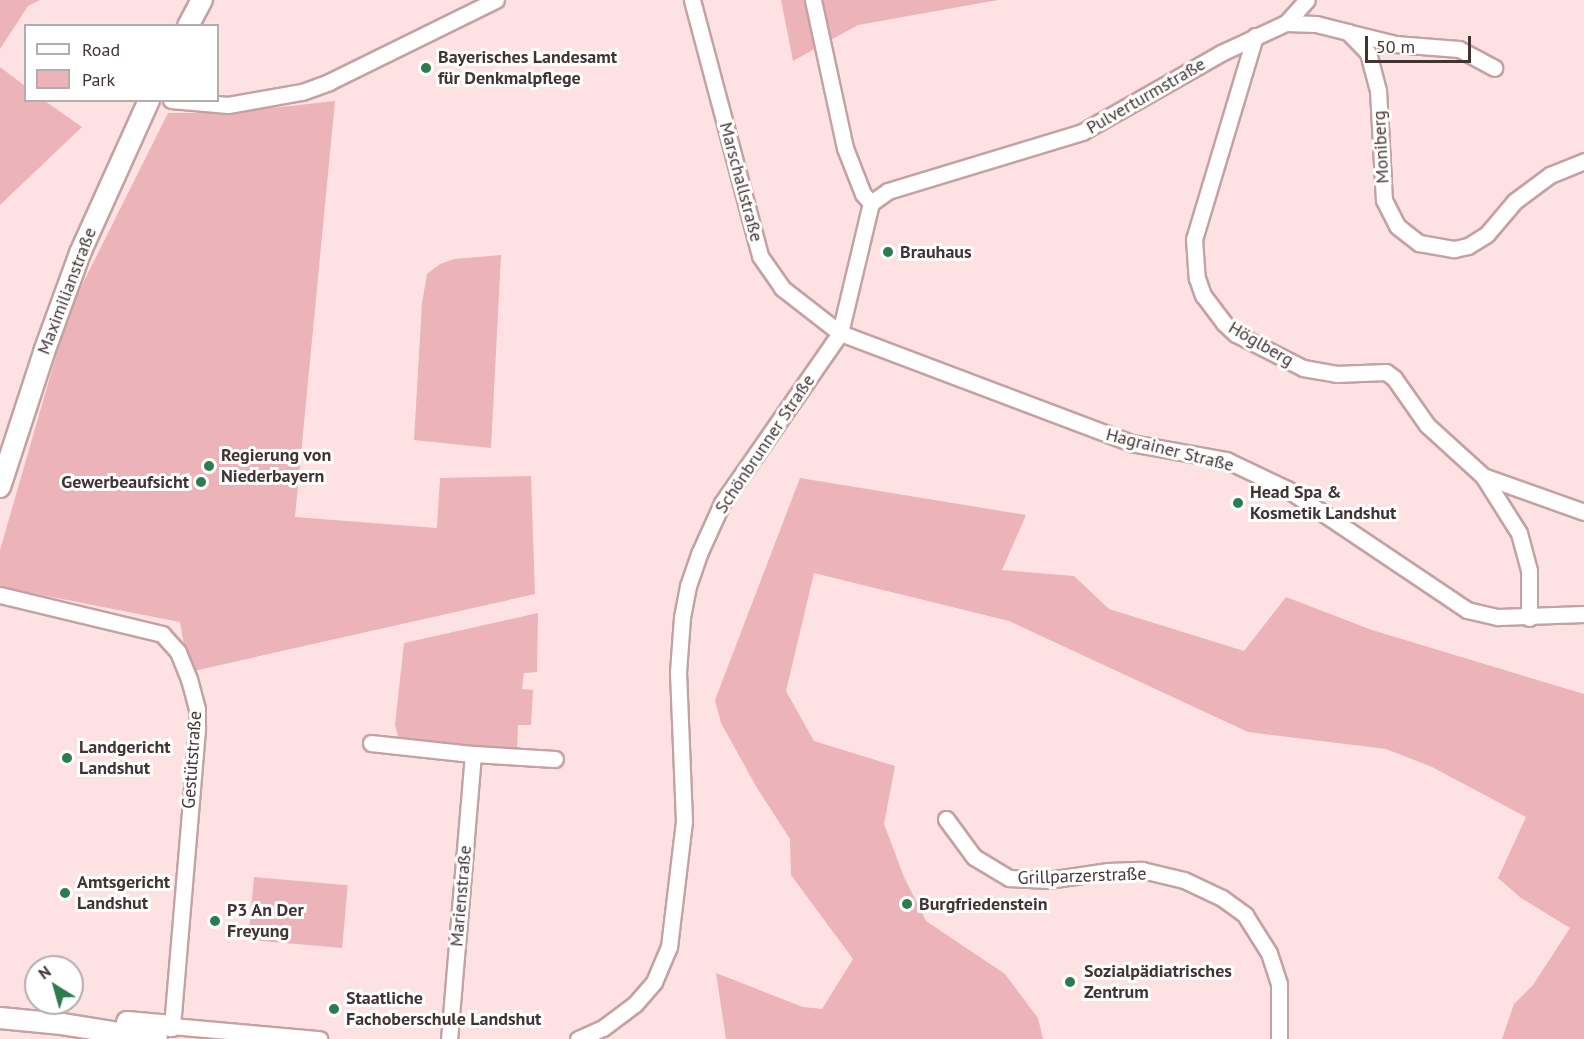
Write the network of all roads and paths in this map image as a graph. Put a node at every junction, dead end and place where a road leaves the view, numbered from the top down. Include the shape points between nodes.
1 (202, 0) edge
2 (496, 0) edge
3 (692, 0) edge
4 (813, 0) edge
5 (1307, 0) edge
6 (1286, 23) junction
7 (189, 24) edge
8 (1348, 32) junction
9 (1255, 36) junction
10 (1494, 68) dead end
11 (148, 102) edge
12 (194, 102) edge
13 (1584, 161) edge
14 (871, 203) junction
15 (840, 333) junction
16 (1483, 476) junction
17 (0, 487) edge
18 (1584, 512) edge
19 (0, 595) edge
20 (1584, 614) edge
21 (1529, 618) junction
22 (371, 743) dead end
23 (473, 754) junction
24 (555, 759) dead end
25 (946, 819) dead end
26 (0, 1018) edge
27 (164, 1033) edge
28 (320, 1039) edge
29 (449, 1039) edge
30 (578, 1039) edge
31 (1279, 1039) edge

1 - 7 main road
2 - 12 street via 302,92 228,105
3 - 15 street, Marschallstraße via 760,256 782,288
4 - 14 street via 845,148 863,194
5 - 6 street, Pulverturmstraße
6 - 8 street via 1316,24
6 - 9 street, Pulverturmstraße
8 - 10 street via 1395,44 1459,49
8 - 13 street, Moniberg via 1368,53 1378,90 1384,200 1397,226 1419,243 1454,249 1468,246 1487,234 1515,201 1550,175
9 - 14 street, Pulverturmstraße via 1082,132 888,191
9 - 16 street, Höglberg via 1194,239 1197,278 1203,295 1236,334 1304,368 1335,374 1386,372 1427,425
11 - 17 main road, Maximilianstraße via 80,253
14 - 15 street, Schönbrunner Straße
15 - 21 street, Hagrainer Straße via 1131,443 1226,460 1287,489 1467,610
15 - 30 street, Schönbrunner Straße via 722,503 699,554 682,617 678,672 684,821 669,947 654,982 635,1004 603,1028
16 - 18 street, Höglberg
16 - 21 street, Höglberg via 1525,548
19 - 27 street, Gestütstraße via 162,634 178,652 189,679 197,709 197,729
20 - 21 street, Hagrainer Straße
22 - 23 street
23 - 24 street
23 - 29 street, Marienstraße
25 - 31 street, Grillparzerstraße via 974,857 1009,878 1048,880 1142,870 1184,880 1222,898 1245,915 1269,954 1279,984
26 - 27 main road
27 - 28 street

